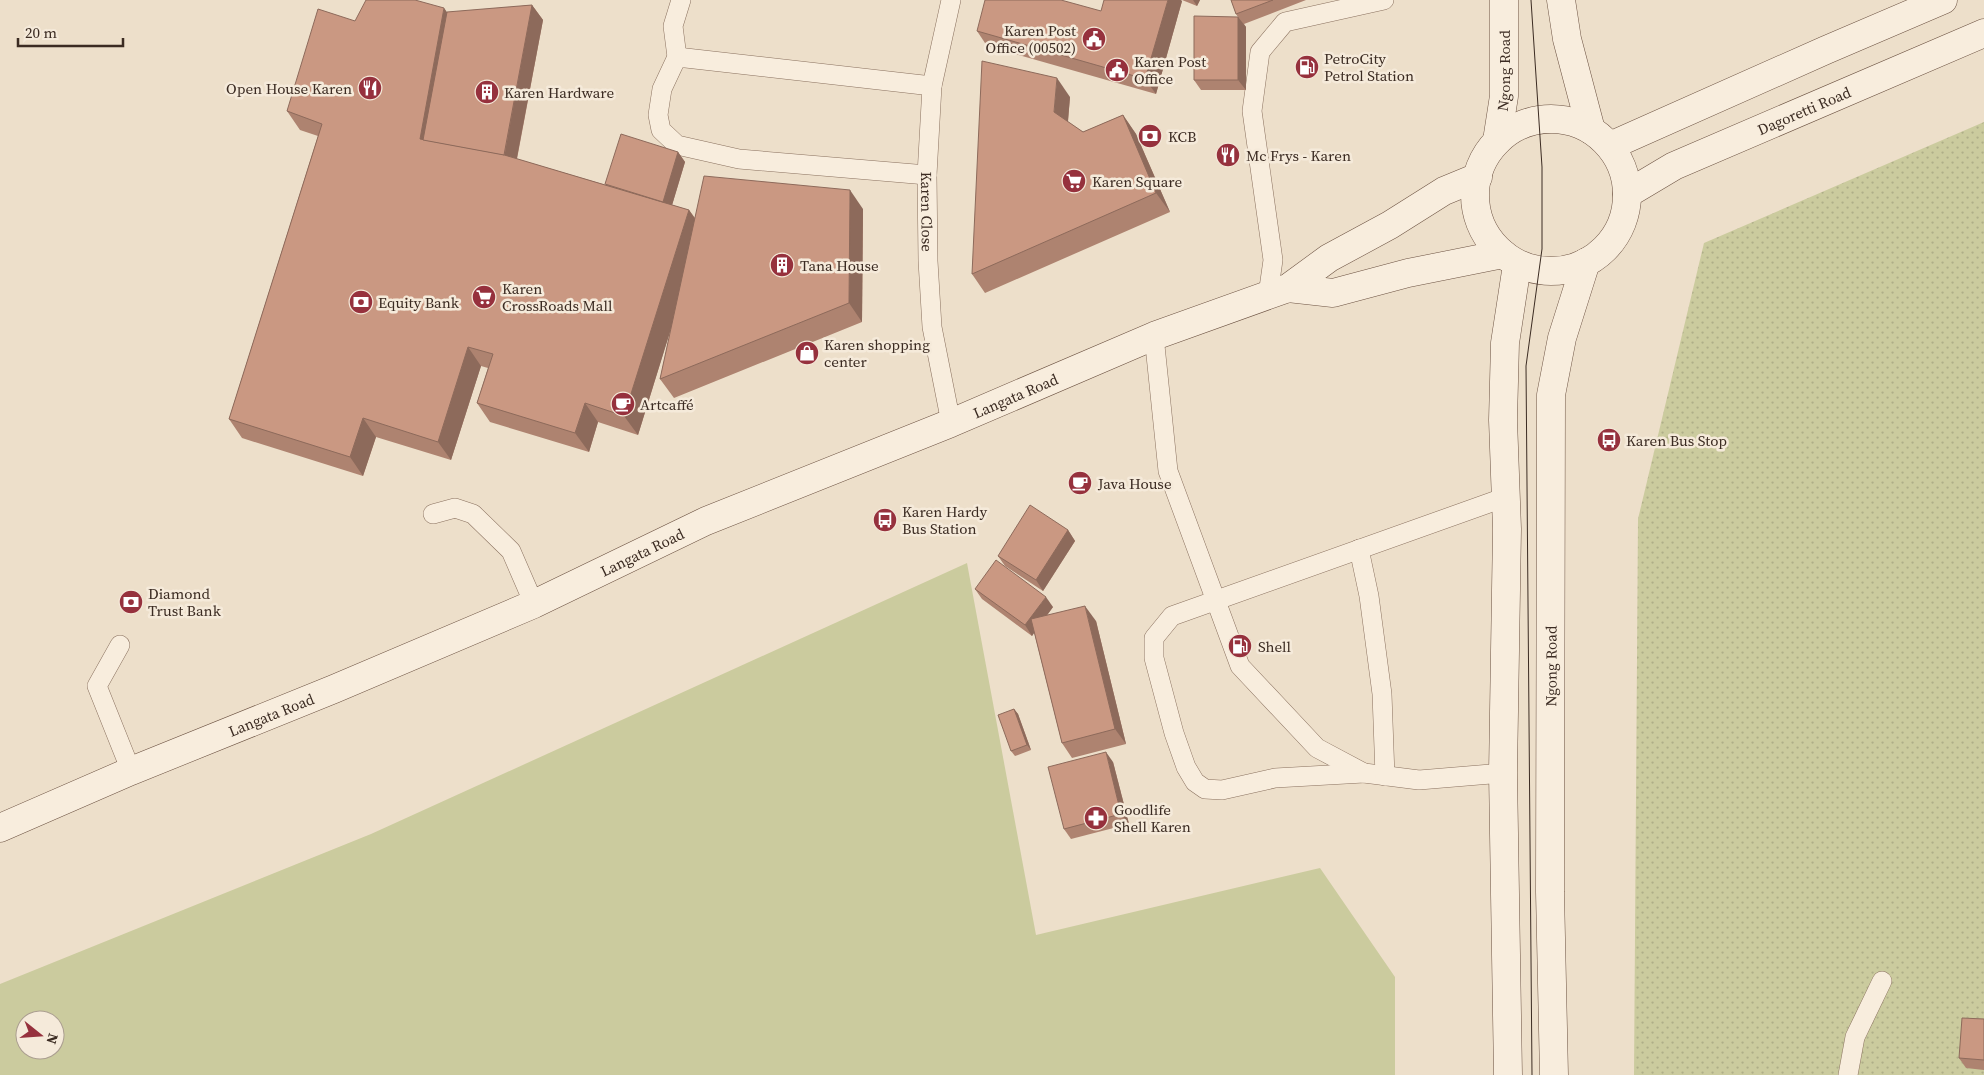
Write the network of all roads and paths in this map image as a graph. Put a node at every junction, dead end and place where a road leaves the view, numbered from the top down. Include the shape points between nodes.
1 (681, 0) edge
2 (951, 0) edge
3 (1384, 0) edge
4 (1504, 0) edge
5 (1562, 0) edge
6 (1944, 0) edge
7 (1984, 33) edge
8 (677, 56) junction
9 (932, 86) junction
10 (1601, 138) junction
11 (1497, 141) junction
12 (927, 175) junction
13 (1478, 177) junction
14 (1627, 194) junction
15 (1510, 259) junction
16 (1586, 262) junction
17 (1278, 291) junction
18 (1154, 336) junction
19 (952, 423) junction
20 (1506, 497) junction
21 (433, 514) dead end
22 (1359, 549) junction
23 (1215, 600) junction
24 (534, 604) junction
25 (120, 644) dead end
26 (131, 771) junction
27 (1364, 773) junction
28 (1503, 773) junction
29 (1384, 776) junction
30 (0, 828) edge
31 (1882, 981) dead end
32 (1508, 1075) edge
33 (1554, 1075) edge
34 (1848, 1075) edge

1 - 8 lane via 674,26
2 - 9 lane, Karen Close
3 - 17 lane via 1285,22 1260,52 1252,111
4 - 11 main road, Ngong Road via 1504,96
5 - 10 main road via 1567,39
6 - 10 main road
7 - 14 main road, Dagoretti Road via 1674,166
8 - 9 lane
8 - 12 lane via 662,89 658,115 661,130 677,145 739,159
9 - 12 lane, Karen Close
10 - 11 main road via 1568,121 1542,119 1518,126
10 - 14 main road via 1623,169
11 - 13 main road via 1483,162
12 - 19 lane, Karen Close via 932,327
13 - 15 main road via 1477,212 1487,235
13 - 17 main road via 1444,191
14 - 16 main road via 1624,218 1612,240 1595,258
15 - 16 main road via 1548,272 1572,269
15 - 17 main road via 1408,273 1333,293
15 - 20 main road via 1503,420
16 - 33 main road, Ngong Road via 1562,338 1551,395 1550,892
17 - 18 main road, Langata Road
18 - 19 main road, Langata Road
18 - 23 lane via 1168,471
19 - 24 main road, Langata Road via 706,521
20 - 22 lane
20 - 28 main road
21 - 24 lane via 455,508 472,514 511,551
22 - 23 lane
22 - 29 lane via 1369,596 1382,694
23 - 27 lane via 1240,666 1317,748
23 - 27 lane via 1172,616 1154,638 1154,658 1174,733 1195,782 1206,790 1222,790 1275,778
24 - 26 main road, Langata Road
25 - 26 lane via 97,686
26 - 30 main road, Langata Road
27 - 29 lane
28 - 29 lane via 1419,780
28 - 32 main road
31 - 34 lane via 1855,1037

